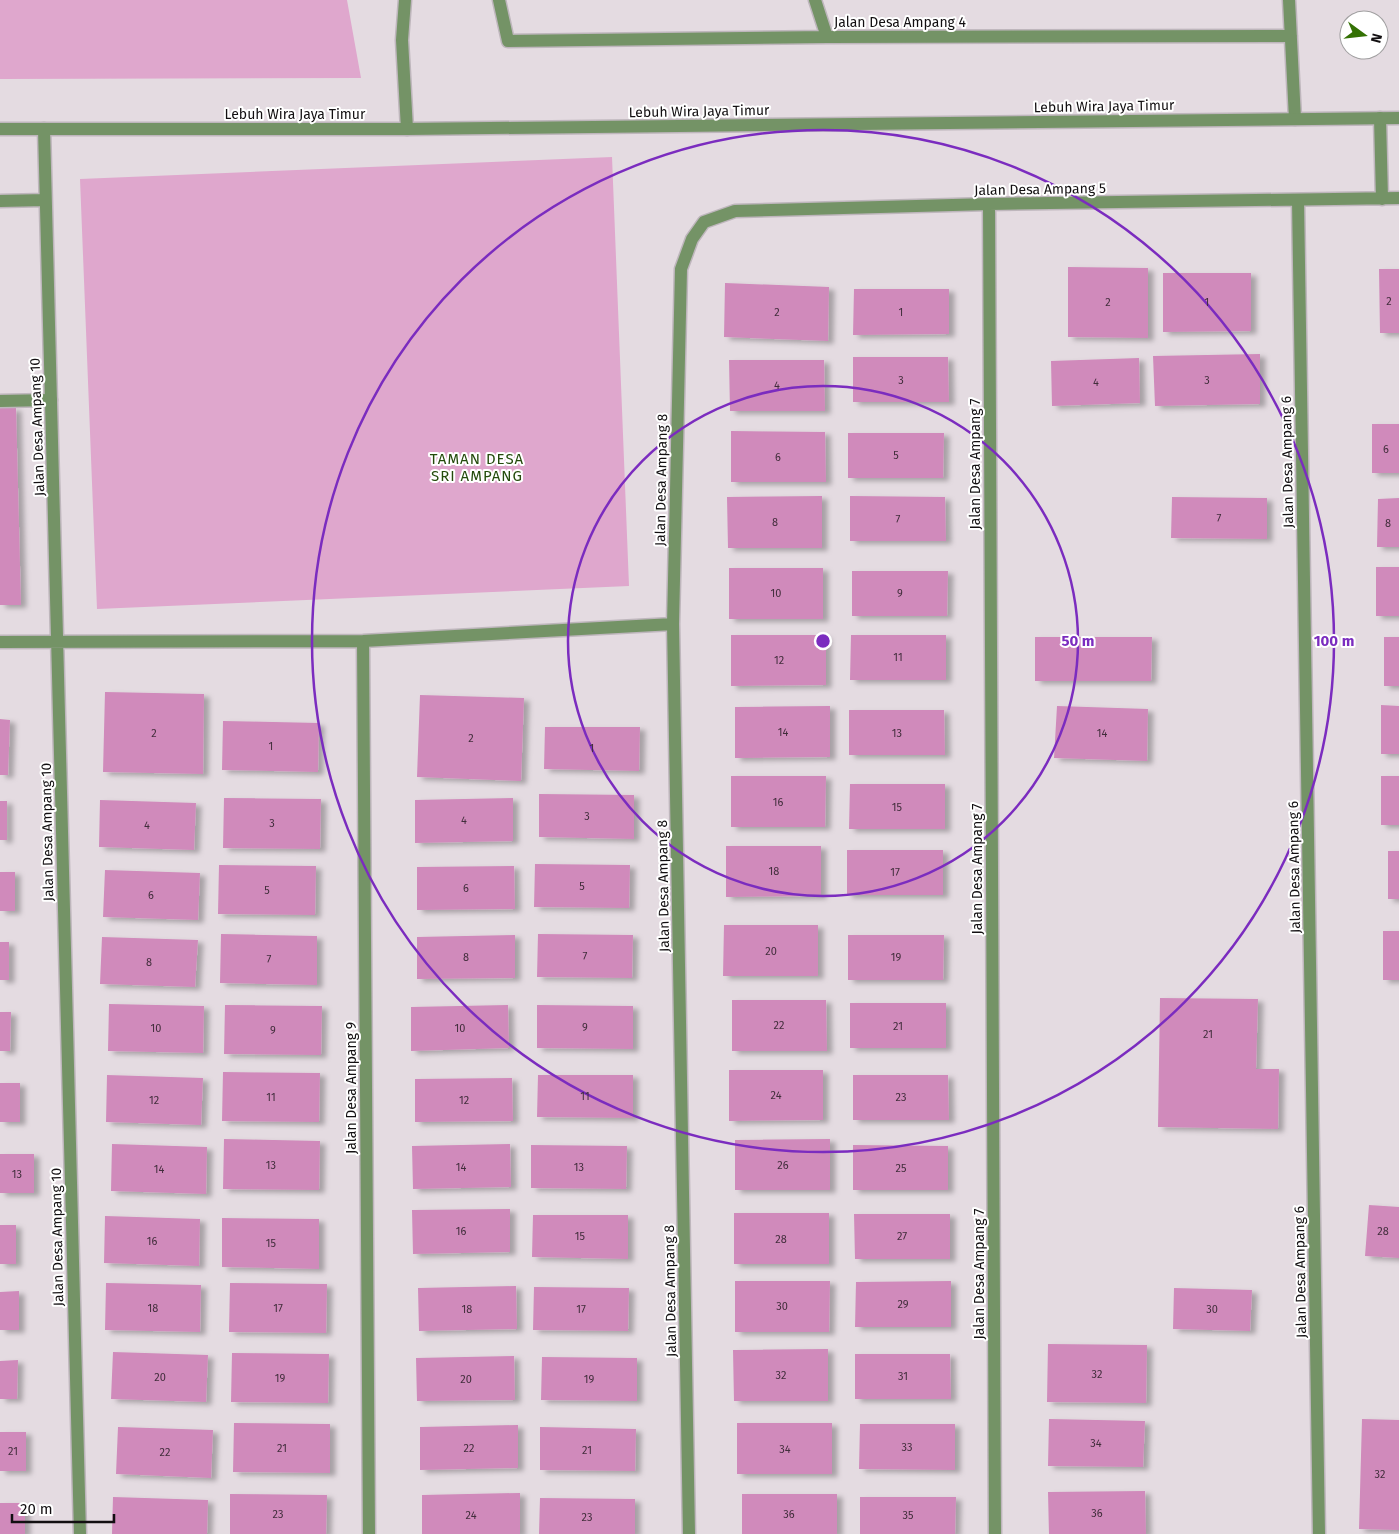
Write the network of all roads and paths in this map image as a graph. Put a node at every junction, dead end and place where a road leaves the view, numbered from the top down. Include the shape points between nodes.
1 (405, 0) edge
2 (499, 0) edge
3 (815, 0) edge
4 (1289, 0) edge
5 (1291, 36) junction
6 (826, 37) junction
7 (1295, 118) junction
8 (1380, 118) junction
9 (1399, 118) edge
10 (0, 129) edge
11 (44, 129) junction
12 (406, 129) junction
13 (1399, 198) edge
14 (1382, 199) junction
15 (45, 200) junction
16 (1298, 200) junction
17 (0, 201) edge
18 (989, 204) junction
19 (692, 239) joint
20 (51, 400) junction
21 (0, 402) edge
22 (673, 624) junction
23 (0, 642) edge
24 (363, 642) junction
25 (57, 643) junction
26 (80, 1534) edge
27 (368, 1534) edge
28 (690, 1534) edge
29 (996, 1534) edge
30 (1319, 1534) edge

1 - 12 street via 402,40
2 - 6 street, Jalan Desa Ampang 4 via 508,42
3 - 6 street
4 - 5 street
5 - 6 street, Jalan Desa Ampang 4
5 - 7 street
7 - 8 street, Lebuh Wira Jaya Timur
7 - 12 street, Lebuh Wira Jaya Timur
8 - 9 street, Lebuh Wira Jaya Timur
8 - 14 street
10 - 11 street, Lebuh Wira Jaya Timur
11 - 12 street, Lebuh Wira Jaya Timur
11 - 15 street, Jalan Desa Ampang 10
13 - 14 street, Jalan Desa Ampang 5
14 - 16 street, Jalan Desa Ampang 5
15 - 17 street
15 - 20 street, Jalan Desa Ampang 10
16 - 18 street, Jalan Desa Ampang 5
16 - 30 street, Jalan Desa Ampang 6
18 - 19 street, Jalan Desa Ampang 5 via 735,212 704,222
18 - 29 street, Jalan Desa Ampang 7
19 - 22 street, Jalan Desa Ampang 8 via 681,269
20 - 21 street
20 - 25 street, Jalan Desa Ampang 10
22 - 24 street
22 - 28 street, Jalan Desa Ampang 8
23 - 25 street
24 - 25 street
24 - 27 street, Jalan Desa Ampang 9
25 - 26 street, Jalan Desa Ampang 10

